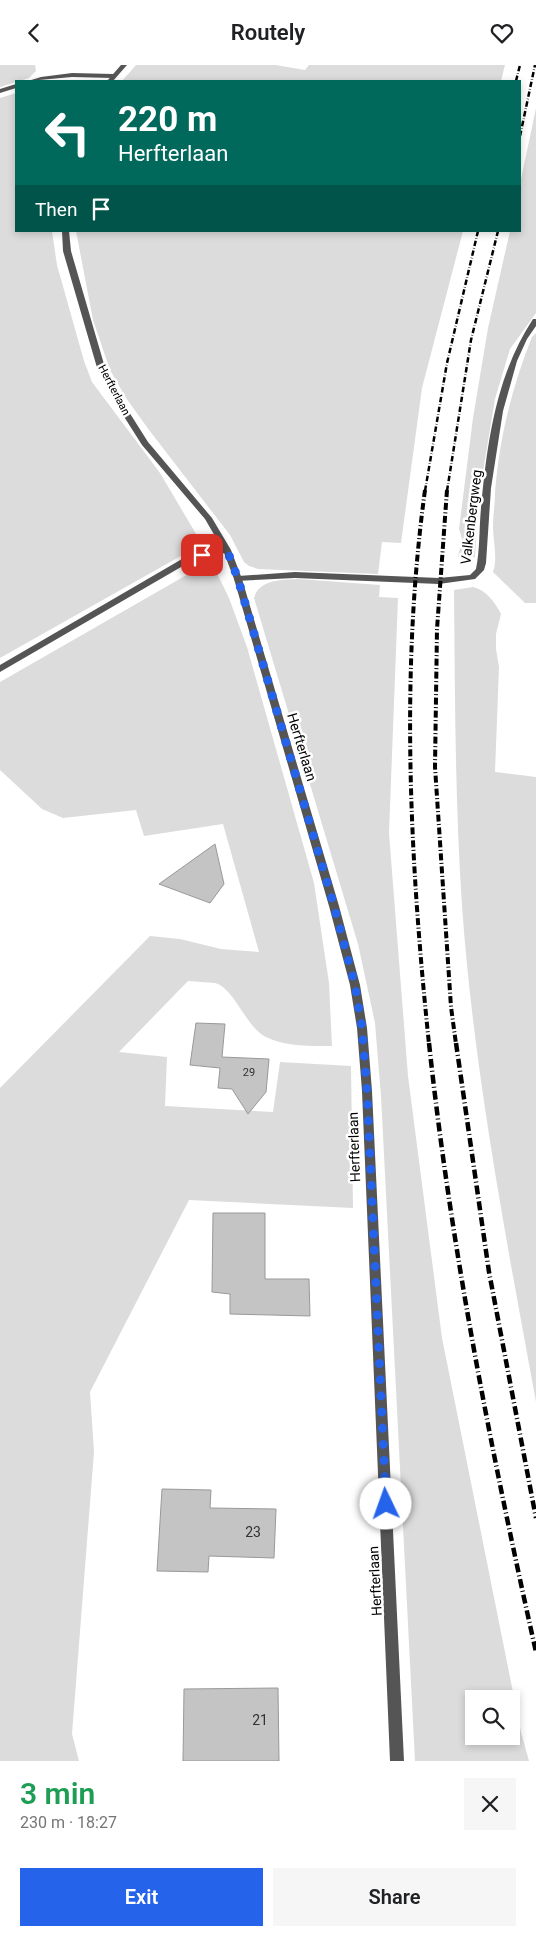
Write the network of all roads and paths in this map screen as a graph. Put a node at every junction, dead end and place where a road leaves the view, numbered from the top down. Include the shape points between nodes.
1 (124, 65) edge
2 (111, 79) edge
3 (35, 80) edge
4 (15, 86) edge
5 (0, 91) edge
6 (65, 232) edge
7 (536, 321) edge
8 (227, 550) junction
9 (238, 579) junction
10 (0, 669) edge
11 (397, 1761) edge

1 - 2 street
2 - 3 street via 68,73
4 - 5 street
6 - 8 street, Herfterlaan via 67,251 102,371 145,443 194,499
7 - 9 street, Valkenbergweg via 512,364 500,407 485,508 480,570 472,577 439,581 295,575
8 - 9 street, Herfterlaan
8 - 10 street via 185,561
9 - 11 street, Herfterlaan via 337,915 362,1028

